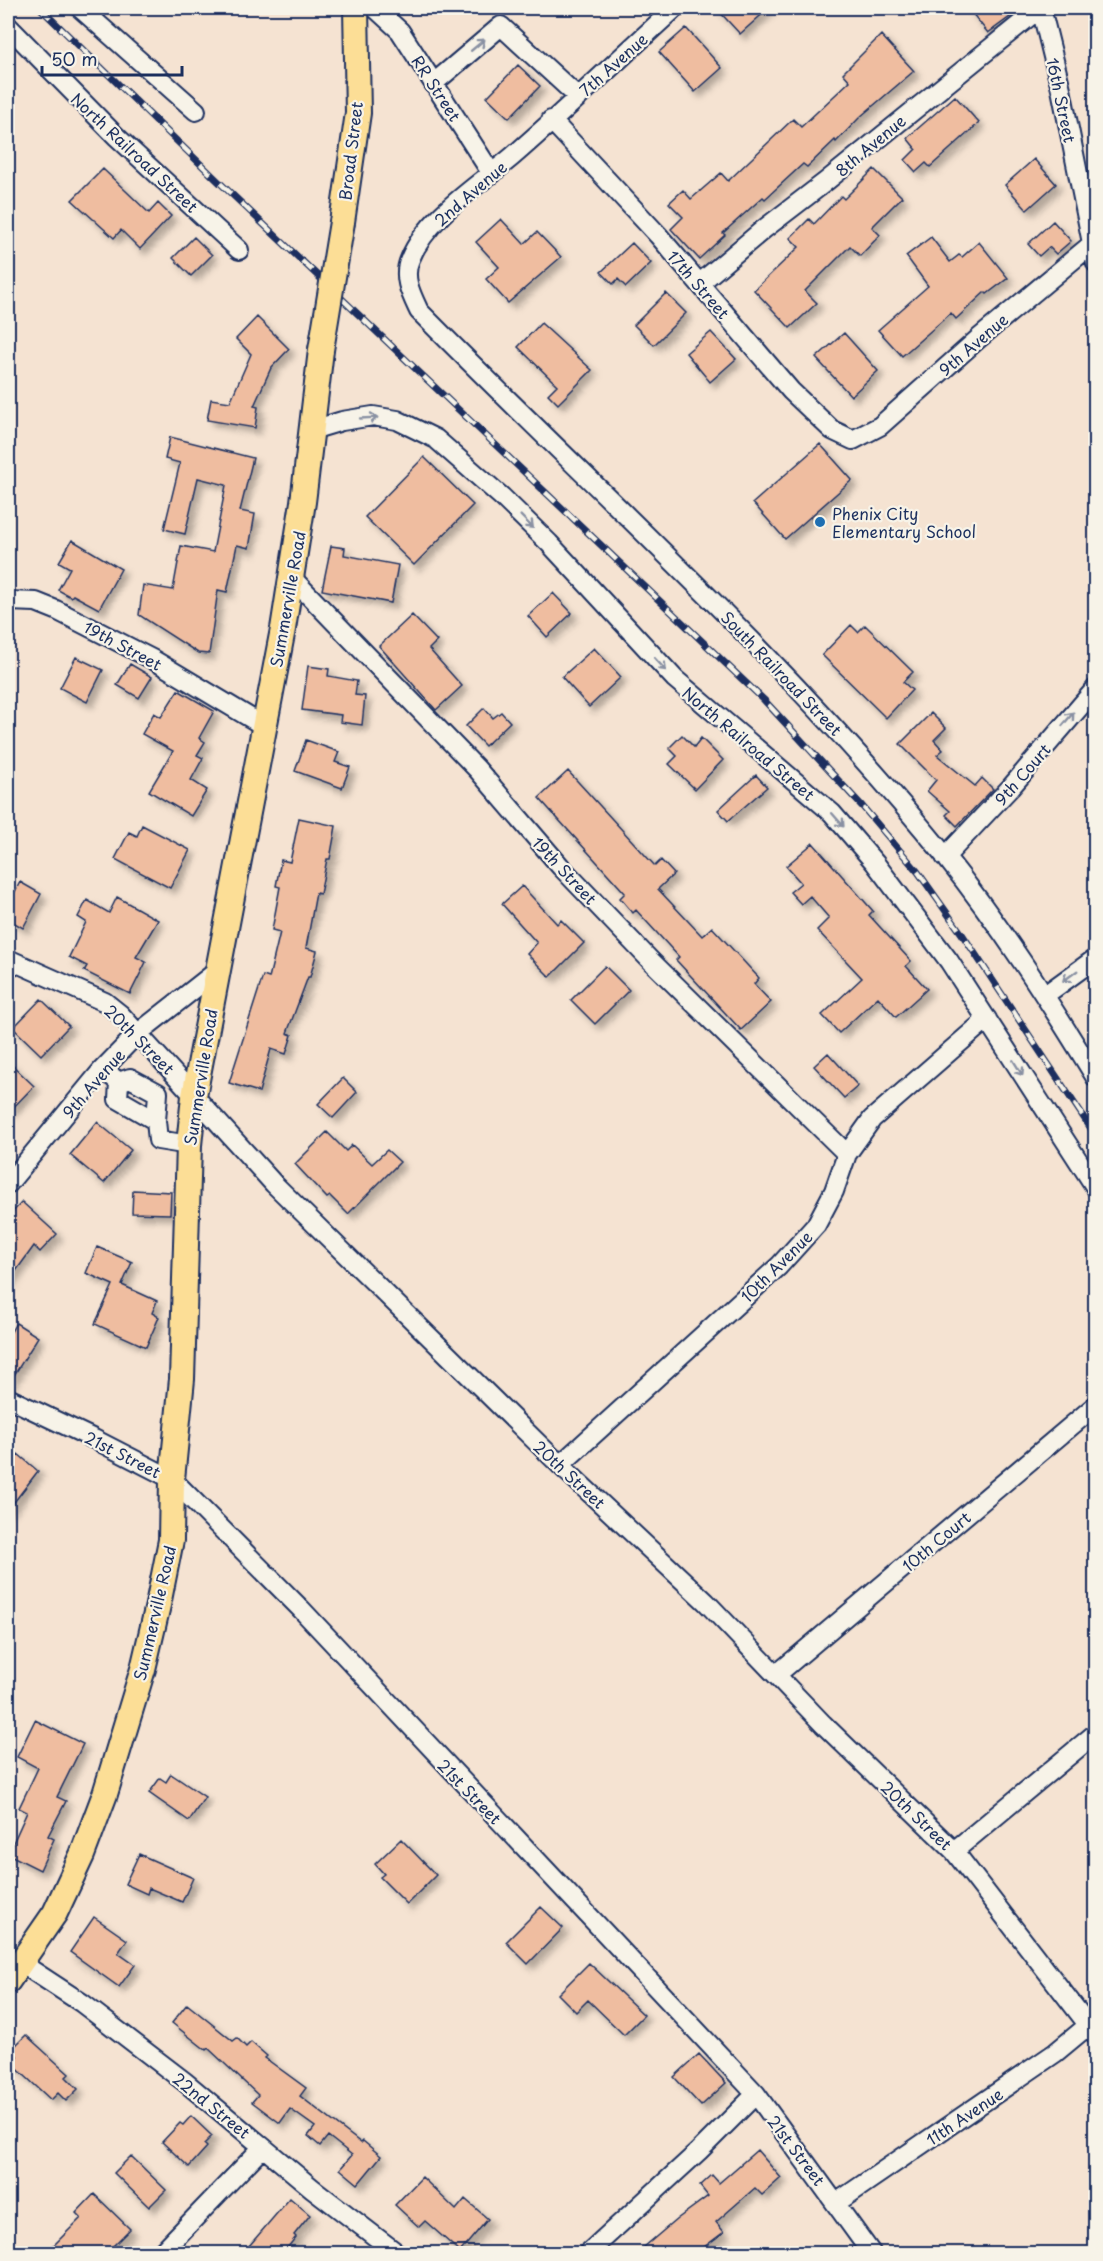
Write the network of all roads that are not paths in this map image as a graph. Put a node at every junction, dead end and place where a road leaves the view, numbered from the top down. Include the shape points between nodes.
1 (80, 8) edge
2 (356, 8) edge
3 (375, 8) edge
4 (675, 8) edge
5 (1040, 8) edge
6 (8, 26) edge
7 (434, 83) junction
8 (578, 96) junction
9 (196, 111) dead end
10 (551, 120) junction
11 (492, 174) junction
12 (342, 222) joint
13 (1094, 244) edge
14 (239, 250) dead end
15 (1095, 263) edge
16 (700, 283) junction
17 (419, 311) joint
18 (312, 430) junction
19 (853, 440) joint
20 (291, 578) junction
21 (8, 601) edge
22 (1095, 688) edge
23 (264, 726) junction
24 (945, 857) junction
25 (1095, 958) edge
26 (8, 959) edge
27 (217, 971) junction
28 (1045, 995) junction
29 (987, 1019) junction
30 (138, 1034) junction
31 (102, 1070) junction
32 (1095, 1078) edge
33 (119, 1082) junction
34 (194, 1096) junction
35 (156, 1121) junction
36 (189, 1145) junction
37 (847, 1154) junction
38 (8, 1184) edge
39 (1095, 1188) edge
40 (8, 1398) edge
41 (1095, 1405) edge
42 (560, 1465) junction
43 (172, 1479) junction
44 (776, 1675) junction
45 (1095, 1733) edge
46 (954, 1851) junction
47 (14, 1972) edge
48 (1093, 2026) edge
49 (756, 2094) junction
50 (263, 2147) junction
51 (836, 2203) junction
52 (160, 2253) edge
53 (398, 2253) edge
54 (587, 2253) edge
55 (872, 2253) edge

1 - 9 street
2 - 12 main road, Broad Street via 358,113
3 - 7 street, RR Street via 400,31
4 - 8 street, 7th Avenue
5 - 13 street, 16th Street
5 - 16 street, 8th Avenue
6 - 14 street, North Railroad Street via 110,130
7 -> 8 street via 501,27
7 - 11 street, RR Street
8 - 10 street, 7th Avenue
10 - 11 street, 2nd Avenue
10 - 16 street, 17th Street
11 - 17 street, 2nd Avenue via 434,222 408,261 407,287
12 - 18 main road, Summerville Road, bridge
13 - 15 street, 16th Street
13 - 19 street, 9th Avenue via 880,426
16 - 19 street, 17th Street via 791,391 832,430
17 - 24 street, South Railroad Street via 790,678
18 - 20 main road, Summerville Road
18 -> 29 street, North Railroad Street via 373,416 397,420 453,452 549,543 675,679 832,813 949,961
20 - 23 main road, Summerville Road
20 - 37 street, 19th Street via 477,769 554,859 651,962
21 - 23 street, 19th Street via 36,602 56,610 152,659
24 -> 22 street, 9th Court
23 - 27 main road, Summerville Road
24 - 28 street, South Railroad Street
25 -> 28 street
26 - 30 street, 20th Street via 105,1002
27 - 30 street, 9th Avenue
27 - 34 main road, Summerville Road
28 - 32 street, South Railroad Street
29 - 37 street, 10th Avenue via 872,1119
29 -> 39 street, North Railroad Street
30 - 31 street, 9th Avenue
30 - 34 street, 20th Street
31 - 33 street
31 - 38 street, 9th Avenue
33 - 35 street via 118,1099
33 - 35 street via 130,1078 158,1093
34 - 36 main road, Summerville Road
34 - 42 street, 20th Street via 274,1184
35 - 36 street via 158,1140
36 - 43 main road, Summerville Road via 182,1379
37 - 42 street, 10th Avenue via 816,1225 779,1266
40 - 43 street, 21st Street
41 - 44 street, 10th Court
42 - 44 street, 20th Street via 675,1572
43 - 47 main road, Summerville Road via 171,1540 158,1605 105,1794 55,1913
43 - 49 street, 21st Street via 301,1609
44 - 46 street, 20th Street
45 - 46 street
46 - 48 street, 20th Street
47 - 50 street, 22nd Street via 82,2003
48 - 51 street, 11th Avenue
49 - 51 street, 21st Street
49 - 54 street
50 - 52 street
50 - 53 street, 22nd Street
51 - 55 street, 21st Street

